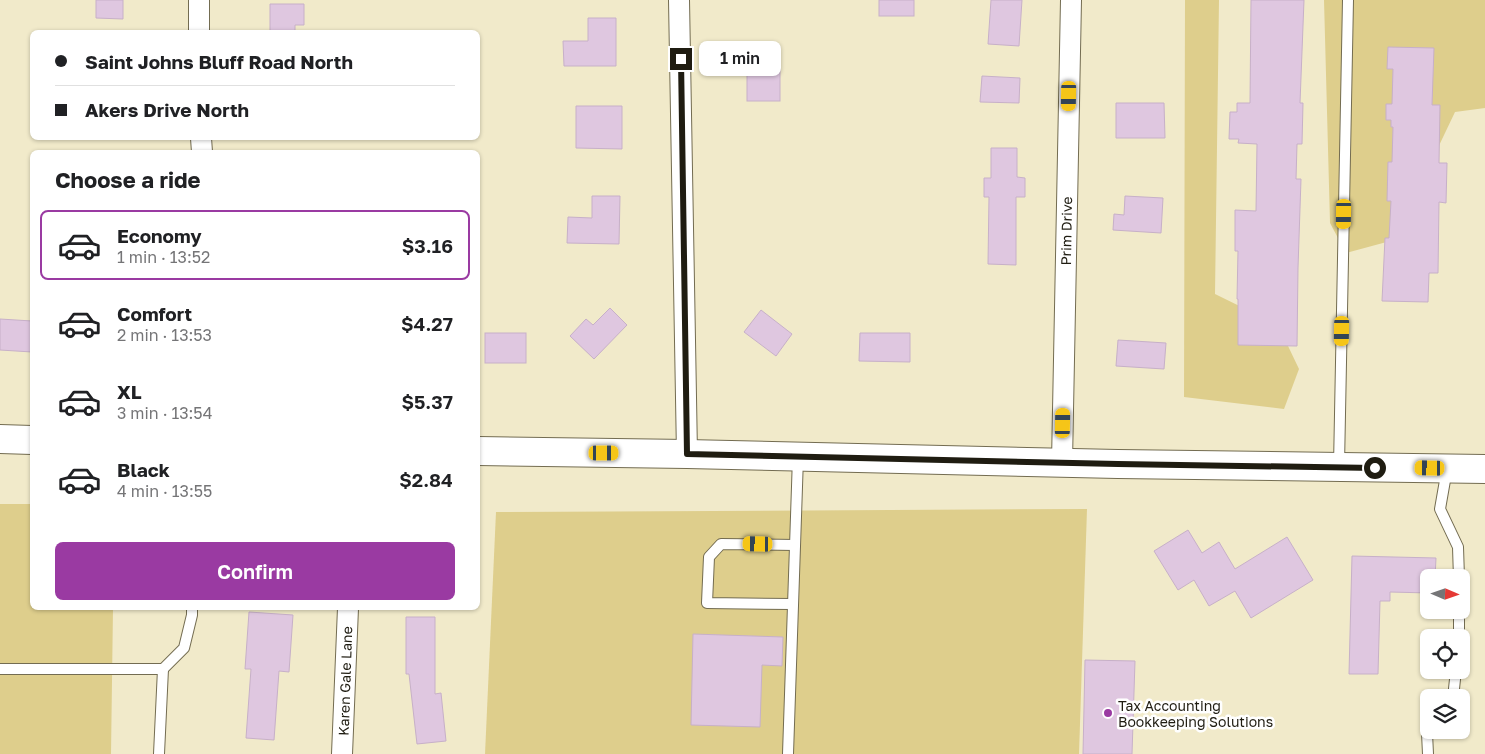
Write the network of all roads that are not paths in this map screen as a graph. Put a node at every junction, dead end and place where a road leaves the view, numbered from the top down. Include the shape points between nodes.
1 (199, 0) edge
2 (680, 0) edge
3 (1071, 0) edge
4 (1348, 0) edge
5 (199, 30) edge
6 (0, 439) edge
7 (30, 440) edge
8 (480, 451) edge
9 (687, 454) junction
10 (798, 456) junction
11 (1062, 462) junction
12 (1339, 467) junction
13 (1448, 468) junction
14 (1485, 469) edge
15 (795, 545) junction
16 (1459, 569) edge
17 (793, 604) junction
18 (192, 610) edge
19 (348, 610) edge
20 (0, 669) edge
21 (163, 669) junction
22 (1427, 739) edge
23 (159, 754) edge
24 (342, 754) edge
25 (788, 754) edge
26 (1428, 754) edge

1 - 5 street
2 - 9 street
3 - 11 street, Prim Drive
4 - 12 lane
6 - 7 main road
8 - 9 main road
9 - 10 main road
10 - 11 main road
10 - 15 lane
11 - 12 main road
12 - 13 main road
13 - 14 main road
13 - 16 lane via 1440,509 1458,547
15 - 17 lane
15 - 17 lane via 721,544 709,557 707,603
17 - 25 lane
18 - 21 lane via 184,648
19 - 24 street, Karen Gale Lane
20 - 21 lane
21 - 23 lane
22 - 26 lane

